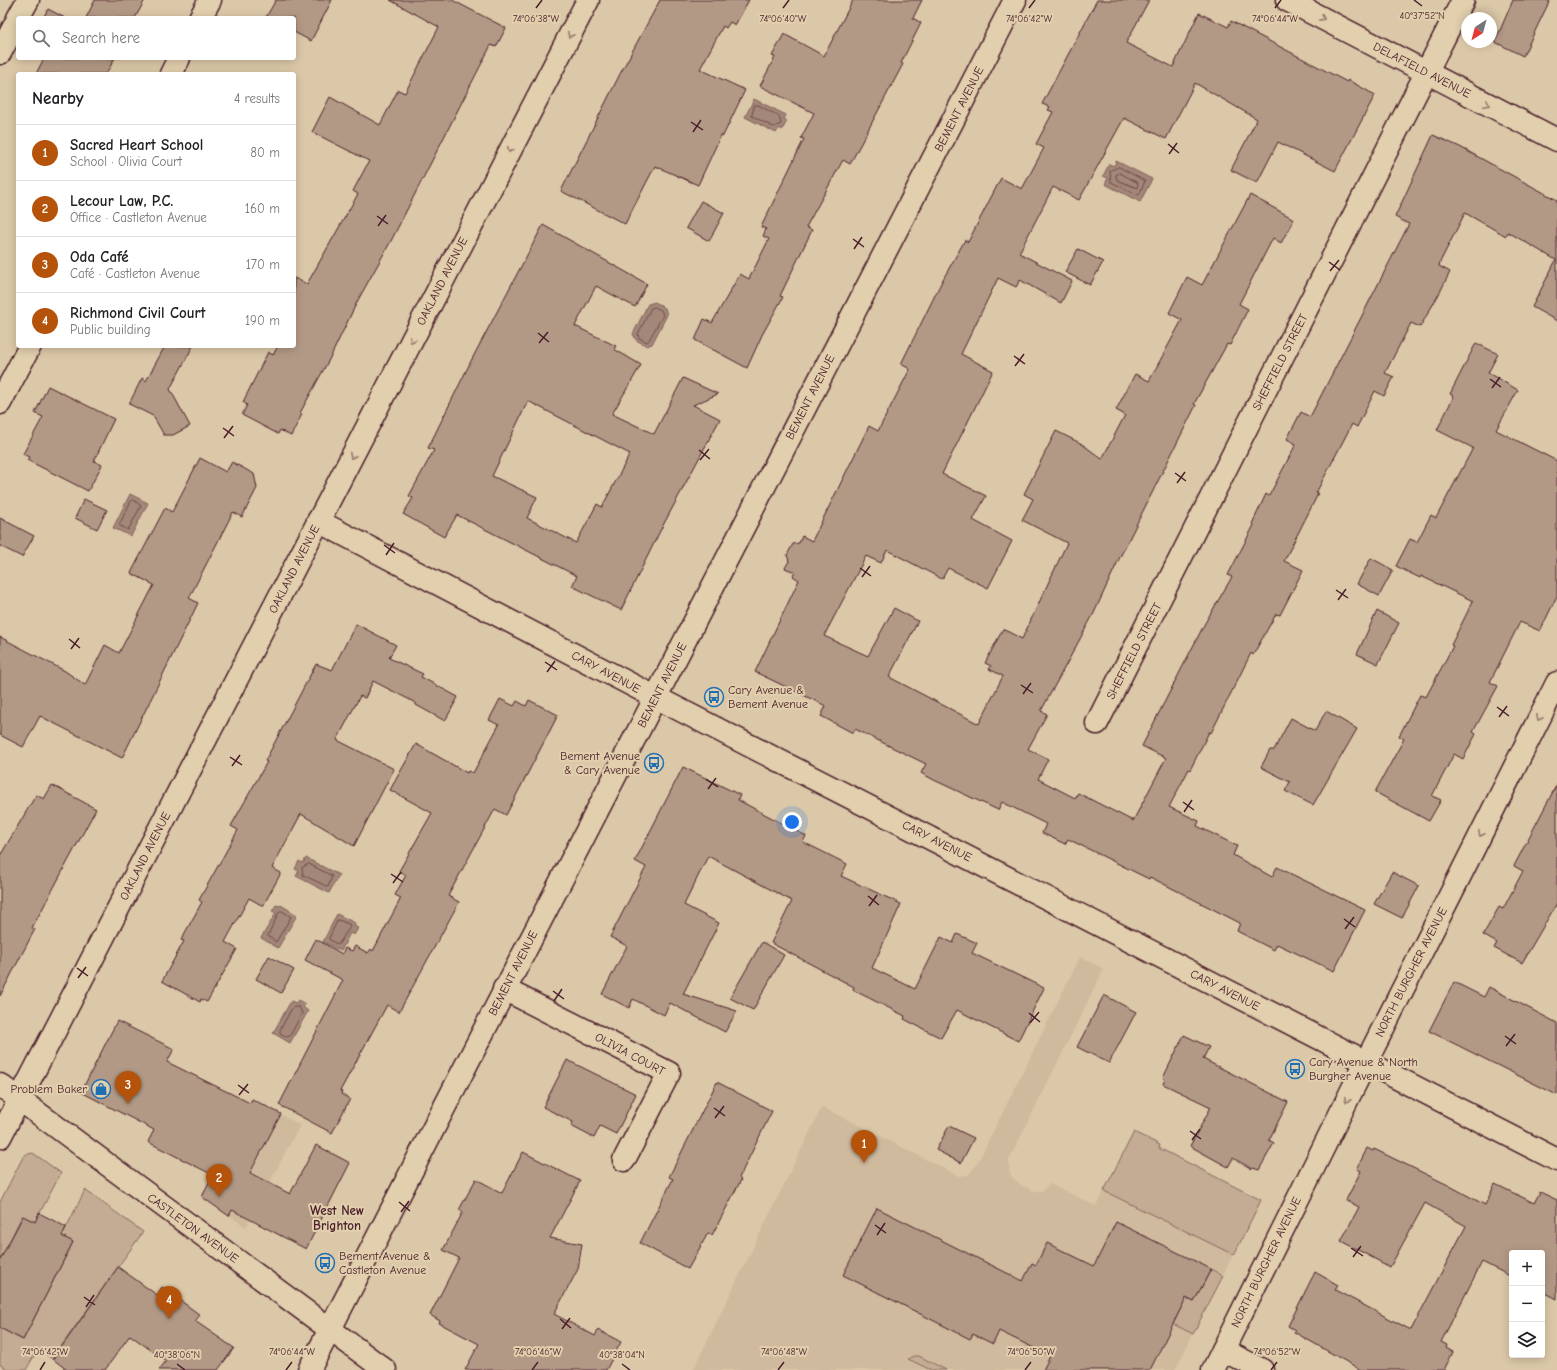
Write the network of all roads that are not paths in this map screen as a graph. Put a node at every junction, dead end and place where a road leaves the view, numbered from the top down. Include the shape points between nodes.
1 (28, 0) edge
2 (210, 0) edge
3 (588, 0) edge
4 (1015, 0) edge
5 (1287, 0) edge
6 (1463, 0) edge
7 (19, 16) edge
8 (201, 16) edge
9 (16, 22) edge
10 (0, 53) edge
11 (178, 60) edge
12 (172, 72) edge
13 (1426, 72) junction
14 (1557, 140) edge
15 (29, 348) edge
16 (0, 403) edge
17 (318, 521) junction
18 (1557, 683) edge
19 (655, 698) junction
20 (1097, 723) dead end
21 (504, 989) junction
22 (1366, 1062) junction
23 (0, 1085) edge
24 (19, 1100) junction
25 (0, 1137) edge
26 (624, 1160) dead end
27 (1557, 1160) edge
28 (331, 1330) junction
29 (1223, 1350) junction
30 (309, 1370) edge
31 (385, 1370) edge
32 (1213, 1370) edge
33 (1262, 1370) edge

1 - 7 street
2 - 8 street
3 -> 17 street, OAKLAND AVENUE
4 - 19 street, BEMENT AVENUE
5 -> 13 street, DELAFIELD AVENUE
6 - 13 street, SHEFFIELD STREET
9 - 10 street
11 - 12 street
13 -> 14 street, DELAFIELD AVENUE
13 - 20 street, SHEFFIELD STREET
15 - 16 street
17 - 19 street, CARY AVENUE
17 - 24 street, OAKLAND AVENUE
18 -> 22 street, NORTH BURGHER AVENUE
19 - 21 street, BEMENT AVENUE
19 - 22 street, CARY AVENUE
21 - 26 street, OLIVIA COURT via 669,1073
21 - 28 street, BEMENT AVENUE
22 - 27 street, CARY AVENUE
22 -> 29 street, NORTH BURGHER AVENUE
23 - 24 street, CASTLETON AVENUE
24 - 25 street, OAKLAND AVENUE
24 - 28 street, CASTLETON AVENUE
28 - 30 street, BEMENT AVENUE
28 - 31 street, CASTLETON AVENUE
29 - 32 street, NORTH BURGHER AVENUE
29 - 33 street

